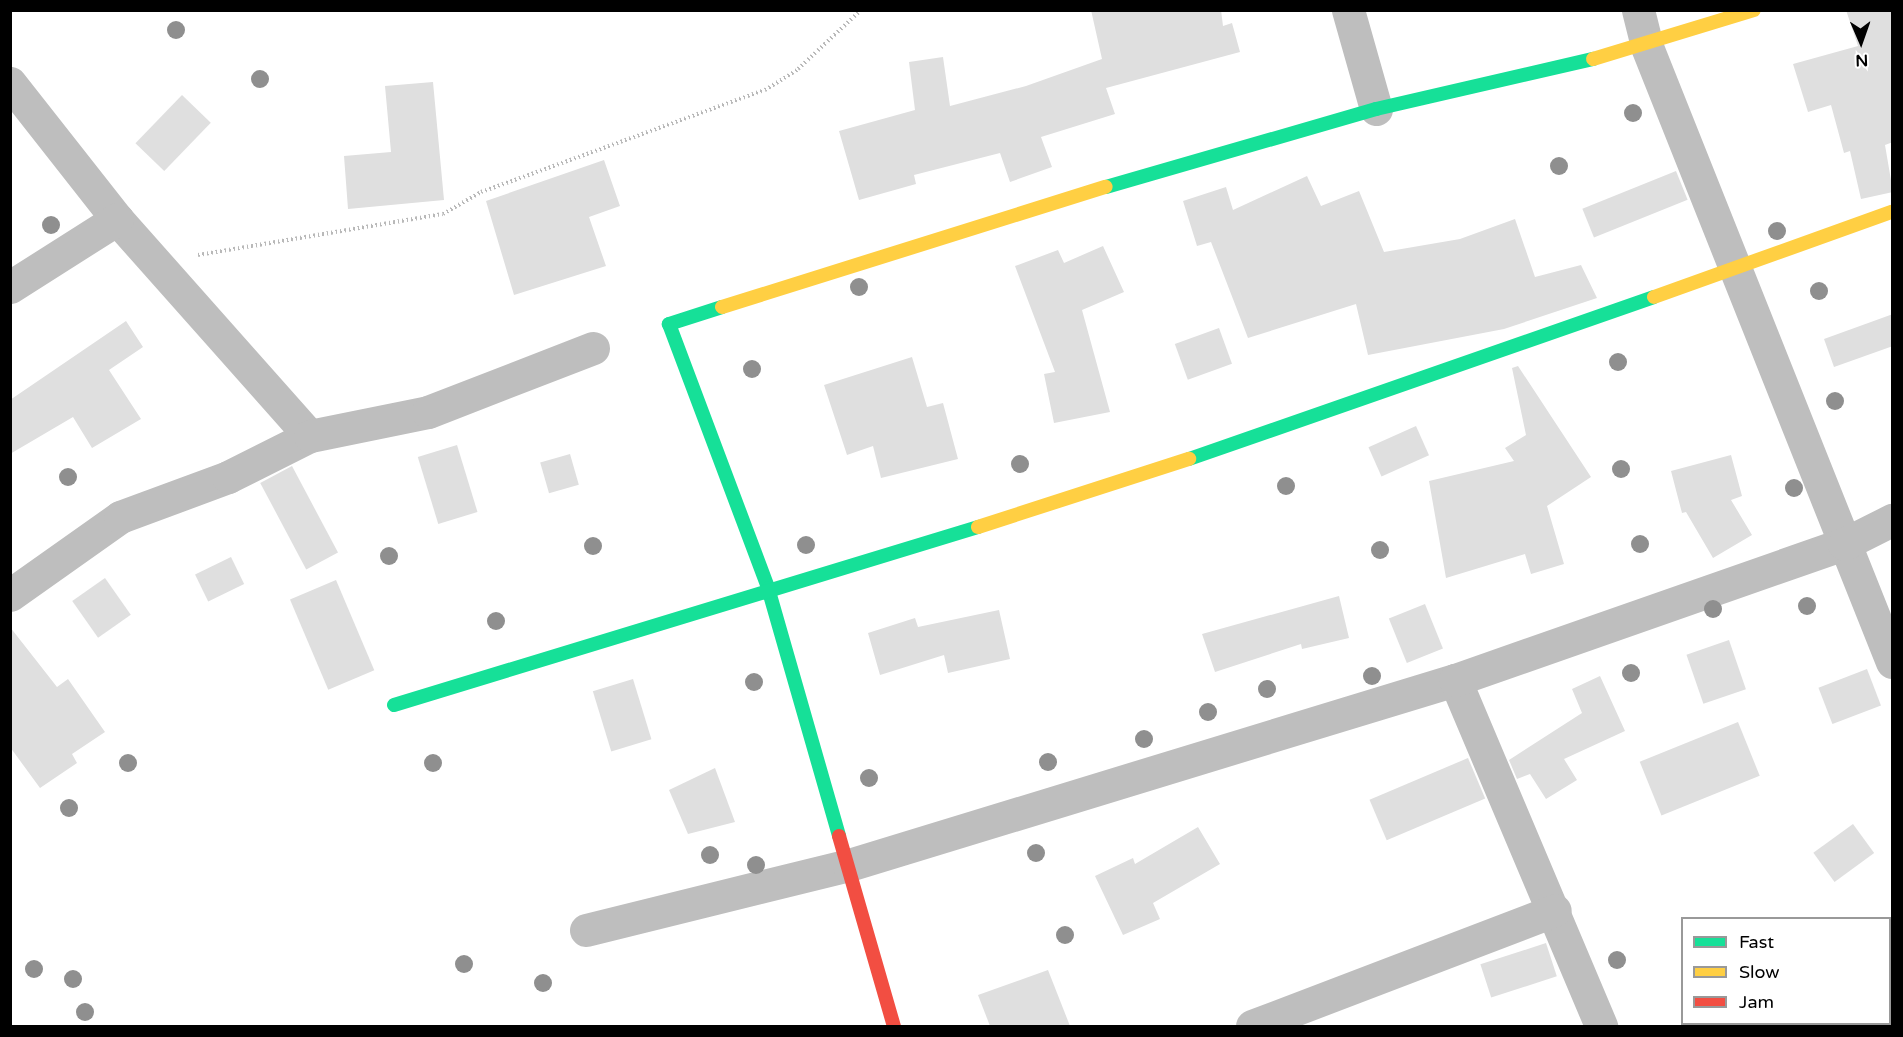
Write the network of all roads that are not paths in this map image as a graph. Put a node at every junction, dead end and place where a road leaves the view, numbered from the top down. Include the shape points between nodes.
1 (1348, 10) edge
2 (1638, 10) edge
3 (1754, 10) edge
4 (1647, 47) junction
5 (10, 83) edge
6 (1376, 109) junction
7 (1893, 212) edge
8 (117, 219) junction
9 (1736, 270) junction
10 (10, 287) edge
11 (592, 348) dead end
12 (310, 436) junction
13 (1893, 520) edge
14 (1844, 544) junction
15 (768, 588) junction
16 (10, 595) edge
17 (1893, 662) edge
18 (1455, 680) junction
19 (394, 705) dead end
20 (849, 865) junction
21 (1555, 910) junction
22 (586, 930) dead end
23 (894, 1026) edge
24 (1252, 1026) edge
25 (1601, 1026) edge

1 - 6 street
2 - 4 street
3 - 4 street
4 - 6 street
4 - 9 street
5 - 8 street
6 - 15 street via 669,324
7 - 9 street
8 - 10 street
8 - 12 street
9 - 14 street
9 - 15 street via 1057,503
11 - 12 street via 428,412
12 - 16 street via 228,477 120,517
13 - 14 street
14 - 17 street
14 - 18 street
15 - 19 street
15 - 20 street via 806,735
18 - 20 street
18 - 21 street
20 - 22 street
20 - 23 street
21 - 24 street
21 - 25 street

